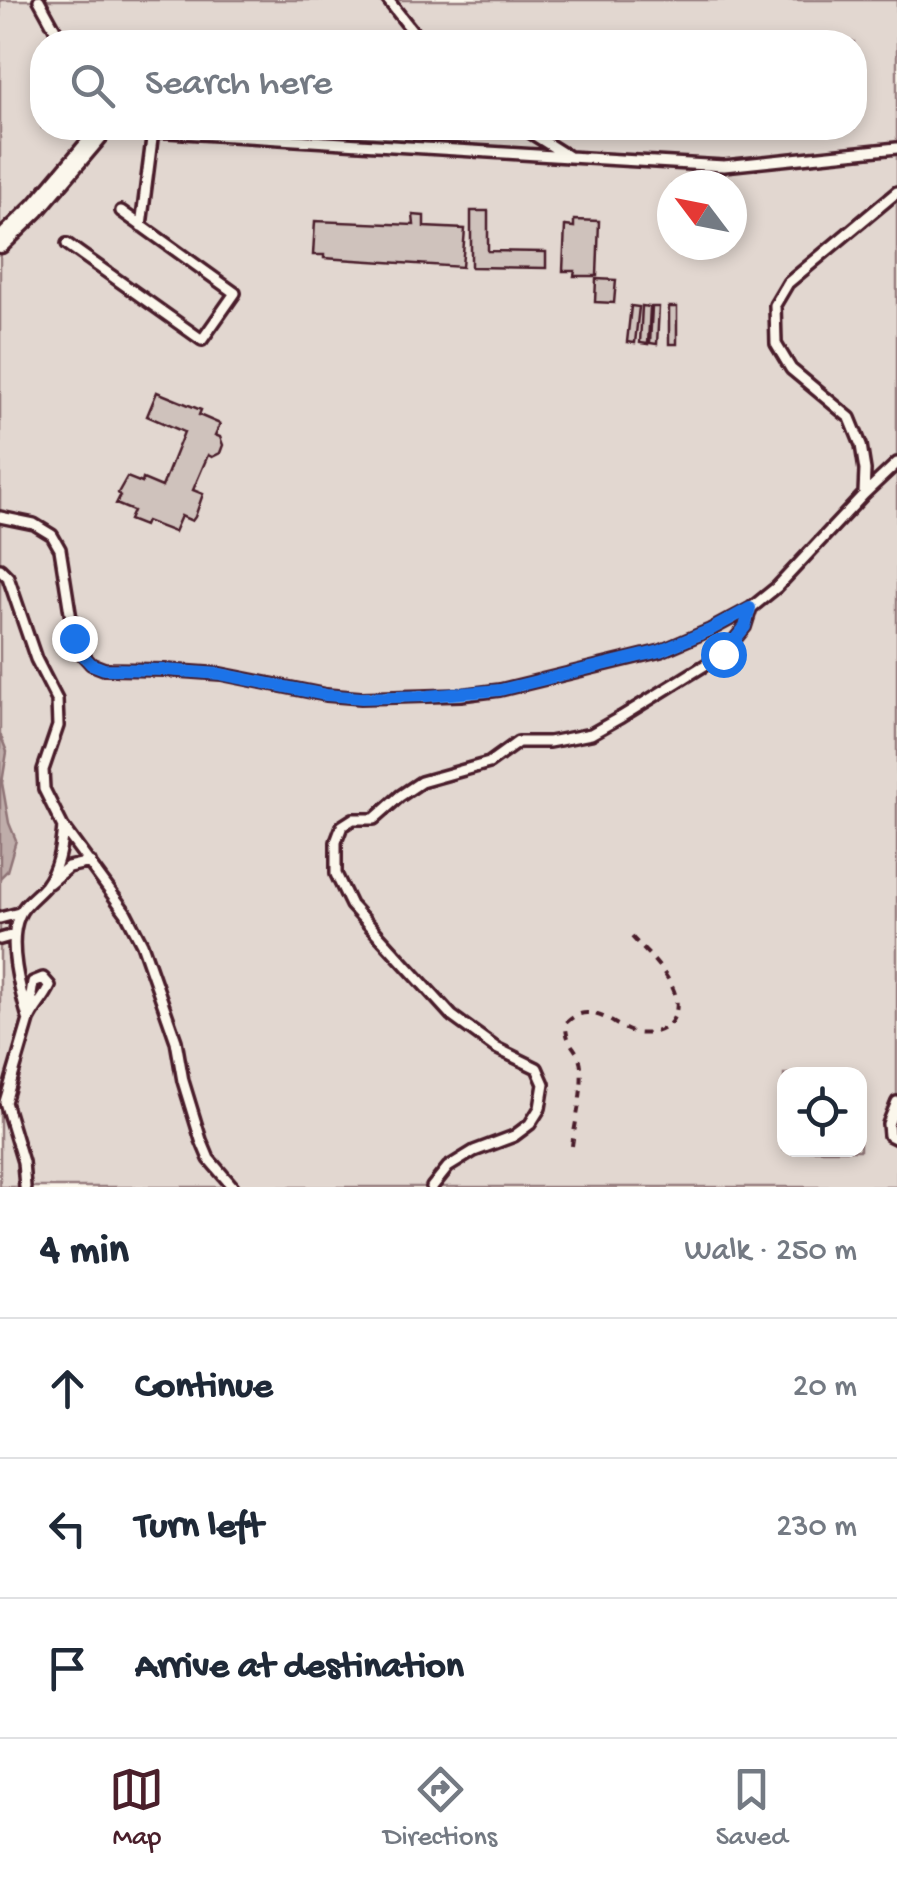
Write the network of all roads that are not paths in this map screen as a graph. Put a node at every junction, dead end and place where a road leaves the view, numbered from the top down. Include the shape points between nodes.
1 (39, 0) edge
2 (388, 0) edge
3 (55, 30) edge
4 (412, 30) edge
5 (94, 140) edge
6 (152, 140) edge
7 (307, 140) edge
8 (542, 140) edge
9 (897, 148) edge
10 (569, 157) junction
11 (897, 192) edge
12 (120, 212) dead end
13 (141, 226) junction
14 (0, 243) edge
15 (67, 244) dead end
16 (897, 462) edge
17 (864, 494) junction
18 (0, 517) edge
19 (0, 569) edge
20 (750, 608) junction
21 (64, 826) junction
22 (90, 862) junction
23 (46, 885) junction
24 (19, 913) junction
25 (0, 918) edge
26 (14, 935) junction
27 (0, 939) edge
28 (34, 1007) dead end
29 (29, 1020) junction
30 (4, 1102) junction
31 (897, 1102) edge
32 (0, 1114) edge
33 (897, 1139) edge
34 (26, 1187) edge
35 (232, 1187) edge
36 (432, 1187) edge

1 - 3 lane
2 - 4 lane
5 - 14 street
6 - 13 lane
7 - 10 lane
8 - 10 lane
9 - 10 lane via 724,166
11 - 17 lane via 788,282 775,306 776,344 790,369 850,418 866,470
12 - 13 lane
13 - 15 lane via 235,294 202,340
16 - 17 lane
17 - 20 lane
18 - 20 lane via 52,535 74,638 91,664 104,669 220,674 362,698 460,695 660,651
19 - 21 lane via 57,700 44,790
20 - 36 lane via 745,627 723,654 591,734 518,742 489,762 422,782 374,819 342,826 336,874 351,905 452,1016 537,1068 544,1084 530,1124 448,1167
21 - 22 lane
21 - 23 lane via 61,854
22 - 23 lane via 68,866
22 - 35 lane via 142,944 176,1041 200,1140
23 - 24 lane
24 - 25 lane
24 - 26 lane
26 - 27 lane
26 - 29 lane
28 - 29 lane
29 - 30 lane
30 - 32 lane
30 - 34 lane
31 - 33 lane via 888,1124

